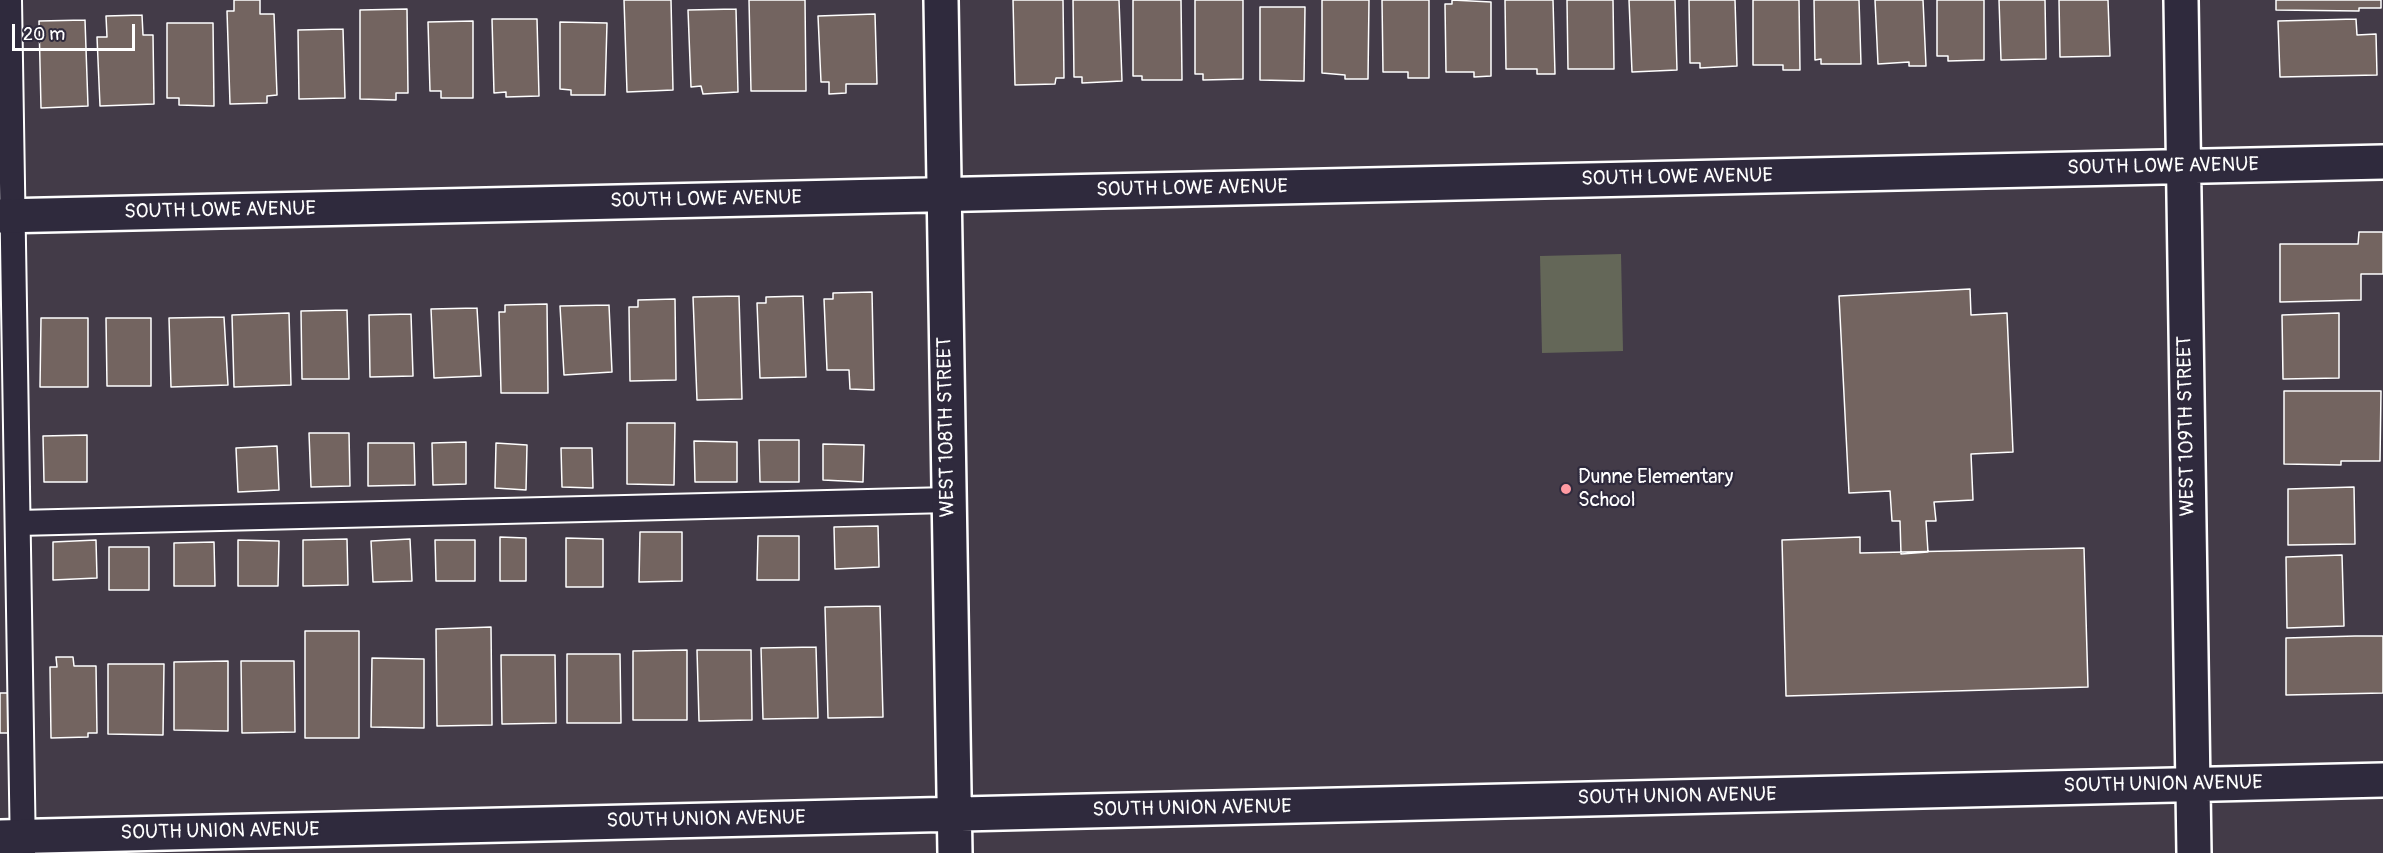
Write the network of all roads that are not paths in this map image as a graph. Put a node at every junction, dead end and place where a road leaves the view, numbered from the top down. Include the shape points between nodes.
1 (9, 0) edge
2 (941, 0) edge
3 (2181, 0) edge
4 (2383, 162) edge
5 (2184, 166) junction
6 (944, 195) junction
7 (6, 216) edge
8 (949, 500) junction
9 (18, 523) junction
10 (2383, 780) edge
11 (2193, 784) junction
12 (954, 814) junction
13 (16, 842) edge
14 (954, 853) edge
15 (2194, 853) edge

1 - 7 lane
2 - 6 street, WEST 108TH STREET
3 - 5 street, WEST 109TH STREET
4 - 5 street, SOUTH LOWE AVENUE
5 - 6 street, SOUTH LOWE AVENUE
5 - 11 street, WEST 109TH STREET
6 - 7 street, SOUTH LOWE AVENUE
6 - 8 street, WEST 108TH STREET
7 - 9 lane
8 - 9 lane
8 - 12 street, WEST 108TH STREET
9 - 13 lane
10 - 11 street, SOUTH UNION AVENUE
11 - 12 street, SOUTH UNION AVENUE
11 - 15 street, WEST 109TH STREET
12 - 13 street, SOUTH UNION AVENUE
12 - 14 street, WEST 108TH STREET

